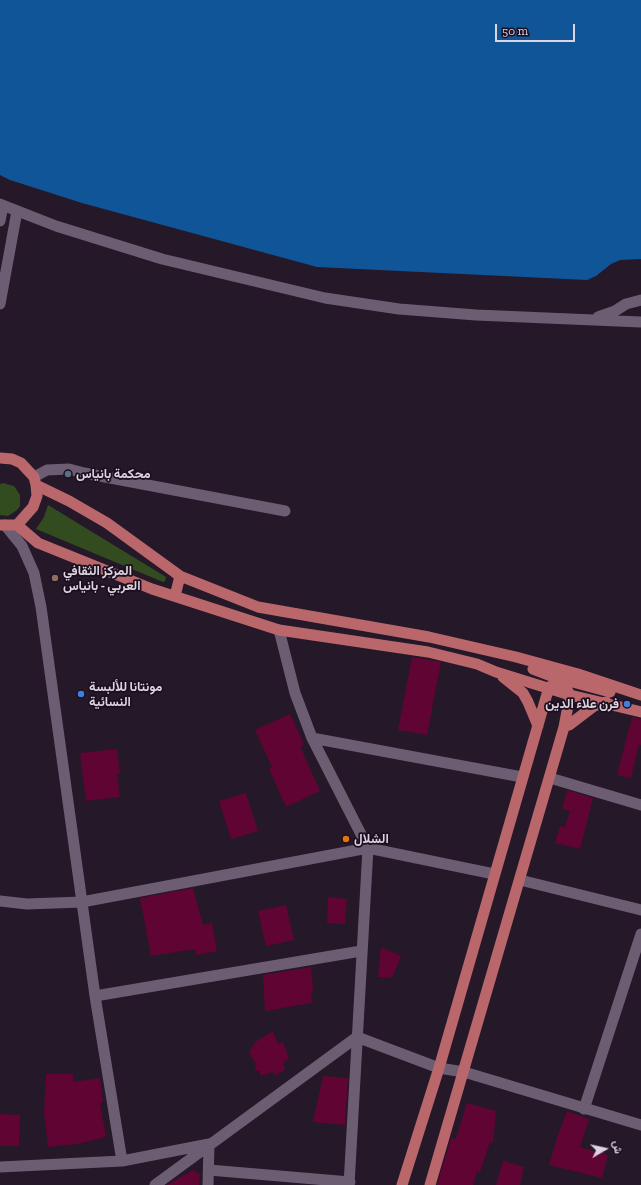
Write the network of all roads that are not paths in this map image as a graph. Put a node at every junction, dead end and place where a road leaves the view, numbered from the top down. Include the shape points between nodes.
1 (1, 205) edge
2 (17, 211) junction
3 (0, 220) edge
4 (641, 300) edge
5 (0, 304) edge
6 (594, 319) junction
7 (641, 322) edge
8 (1, 457) edge
9 (35, 481) junction
10 (285, 510) dead end
11 (3, 525) edge
12 (17, 525) junction
13 (180, 576) junction
14 (175, 596) junction
15 (279, 630) junction
16 (516, 657) junction
17 (496, 672) junction
18 (562, 680) junction
19 (549, 687) junction
20 (570, 695) junction
21 (641, 696) edge
22 (606, 702) junction
23 (641, 712) edge
24 (538, 726) junction
25 (564, 727) junction
26 (312, 738) junction
27 (522, 777) junction
28 (550, 778) junction
29 (641, 805) edge
30 (368, 848) junction
31 (494, 874) junction
32 (520, 880) junction
33 (0, 901) edge
34 (82, 902) junction
35 (641, 910) edge
36 (641, 934) edge
37 (361, 951) junction
38 (95, 996) junction
39 (357, 1037) junction
40 (439, 1068) junction
41 (464, 1072) junction
42 (584, 1109) junction
43 (641, 1125) edge
44 (209, 1144) junction
45 (122, 1161) junction
46 (0, 1167) edge
47 (209, 1170) junction
48 (350, 1184) edge
49 (155, 1185) edge
50 (208, 1185) edge
51 (402, 1185) edge
52 (430, 1185) edge

1 - 2 street
1 - 3 street
2 - 5 street
2 - 6 street via 162,259 325,298 399,309 476,315
4 - 6 street
6 - 7 street
8 - 9 main road via 21,463
9 - 10 street via 47,470 69,469
9 - 12 main road via 37,496 33,507
9 - 13 main road via 107,523
11 - 12 main road
11 - 34 street via 22,546 34,573
12 - 14 main road via 38,543
13 - 14 main road
13 - 16 main road via 258,606 429,637
14 - 15 main road
15 - 17 main road via 428,652 476,664
15 - 26 street via 295,693
16 - 18 main road via 528,667
16 - 21 main road via 578,674
17 - 19 main road
17 - 24 main road via 523,694
18 - 19 main road
18 - 20 main road
18 - 21 main road via 628,698
19 - 20 main road
19 - 24 main road
20 - 22 main road
20 - 25 main road
22 - 23 main road
22 - 25 main road via 594,706
24 - 27 main road
25 - 28 main road
26 - 27 street
26 - 30 street
27 - 31 main road
28 - 29 street
28 - 32 main road
30 - 31 street
30 - 34 street
30 - 37 street
31 - 40 main road
32 - 35 street
32 - 41 main road
33 - 34 street via 27,904
34 - 38 street
36 - 42 street
37 - 38 street
37 - 39 street
38 - 45 street
39 - 40 street
39 - 44 street
39 - 48 street
40 - 41 street
40 - 51 main road
41 - 42 street
41 - 52 main road
42 - 43 street
44 - 45 street
44 - 47 street
44 - 49 street
45 - 46 street
47 - 48 street
47 - 50 street

